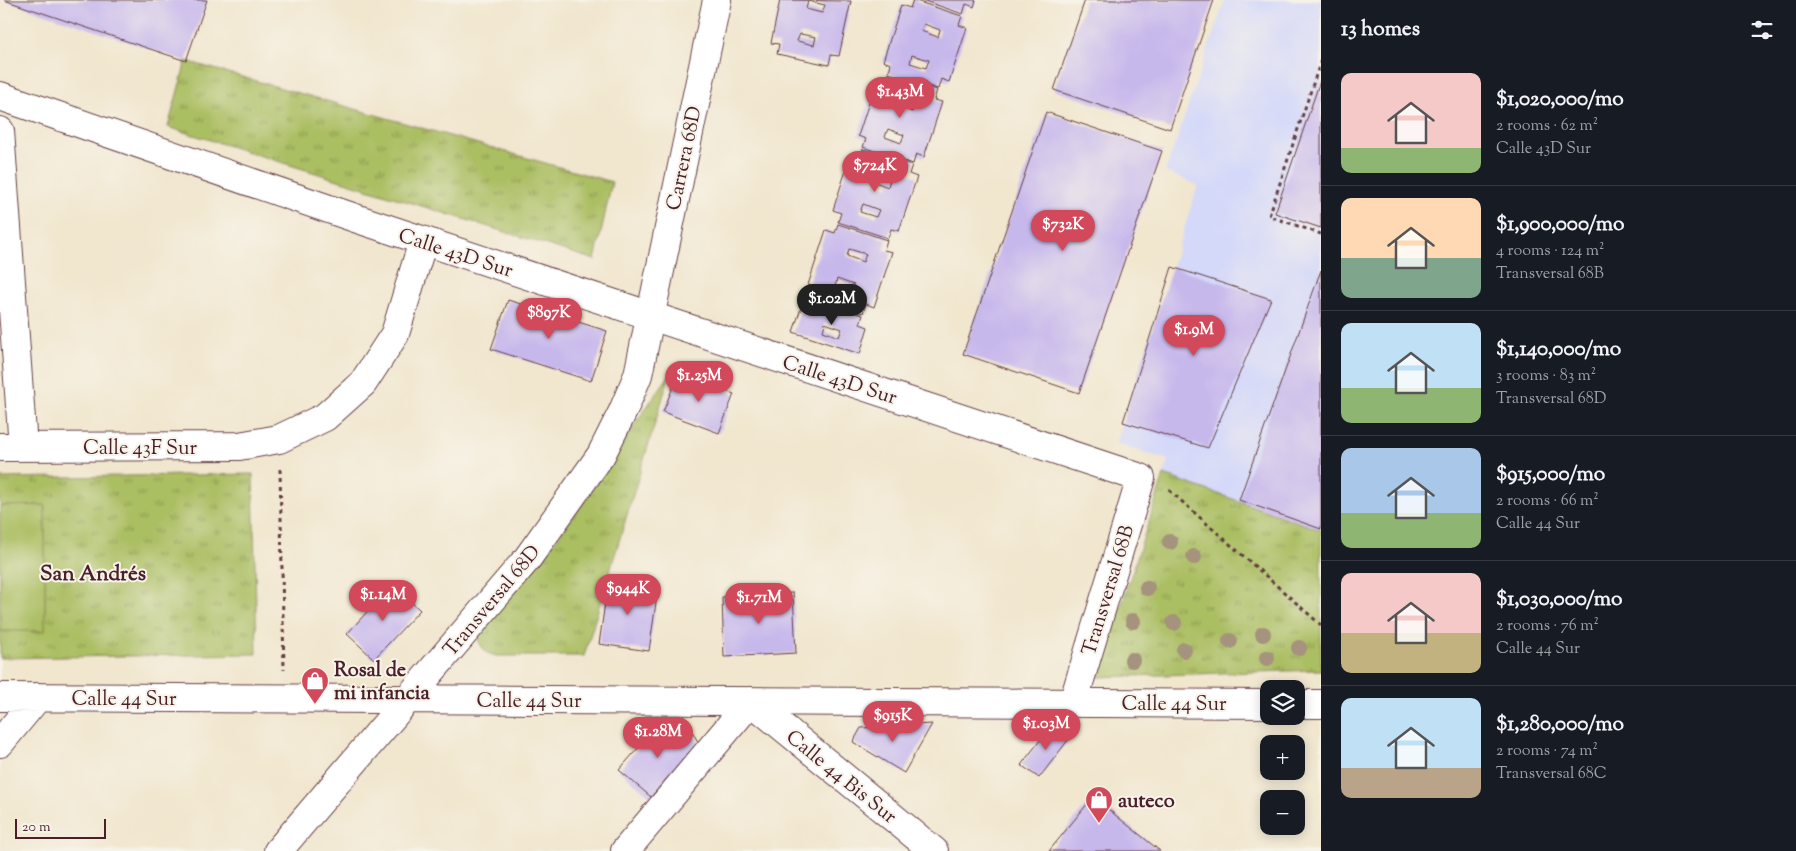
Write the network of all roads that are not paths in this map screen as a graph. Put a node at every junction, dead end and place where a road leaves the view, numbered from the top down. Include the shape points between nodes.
1 (717, 0) edge
2 (0, 96) edge
3 (0, 131) edge
4 (423, 241) junction
5 (650, 316) junction
6 (11, 447) edge
7 (1141, 478) joint
8 (0, 697) edge
9 (38, 697) junction
10 (407, 699) junction
11 (751, 701) junction
12 (1073, 703) junction
13 (1260, 704) edge
14 (1305, 704) edge
15 (1321, 704) edge
16 (0, 743) edge
17 (278, 851) edge
18 (625, 851) edge
19 (934, 851) edge

1 - 5 street, Carrera 68D
2 - 4 street, Calle 43D Sur
3 - 6 street
4 - 5 street, Calle 43D Sur
4 - 6 street, Calle 43F Sur via 395,334 363,383 325,417 279,439 239,446
5 - 7 street, Calle 43D Sur
5 - 10 street, Transversal 68D via 638,375 601,454 527,559
7 - 12 street, Transversal 68B
8 - 9 street, Calle 44 Sur
9 - 10 street, Calle 44 Sur
9 - 16 street
10 - 11 street, Calle 44 Sur
10 - 17 street, Transversal 68D
11 - 12 street, Calle 44 Sur
11 - 18 street
11 - 19 street, Calle 44 Bis Sur
12 - 13 street, Calle 44 Sur
14 - 15 street

